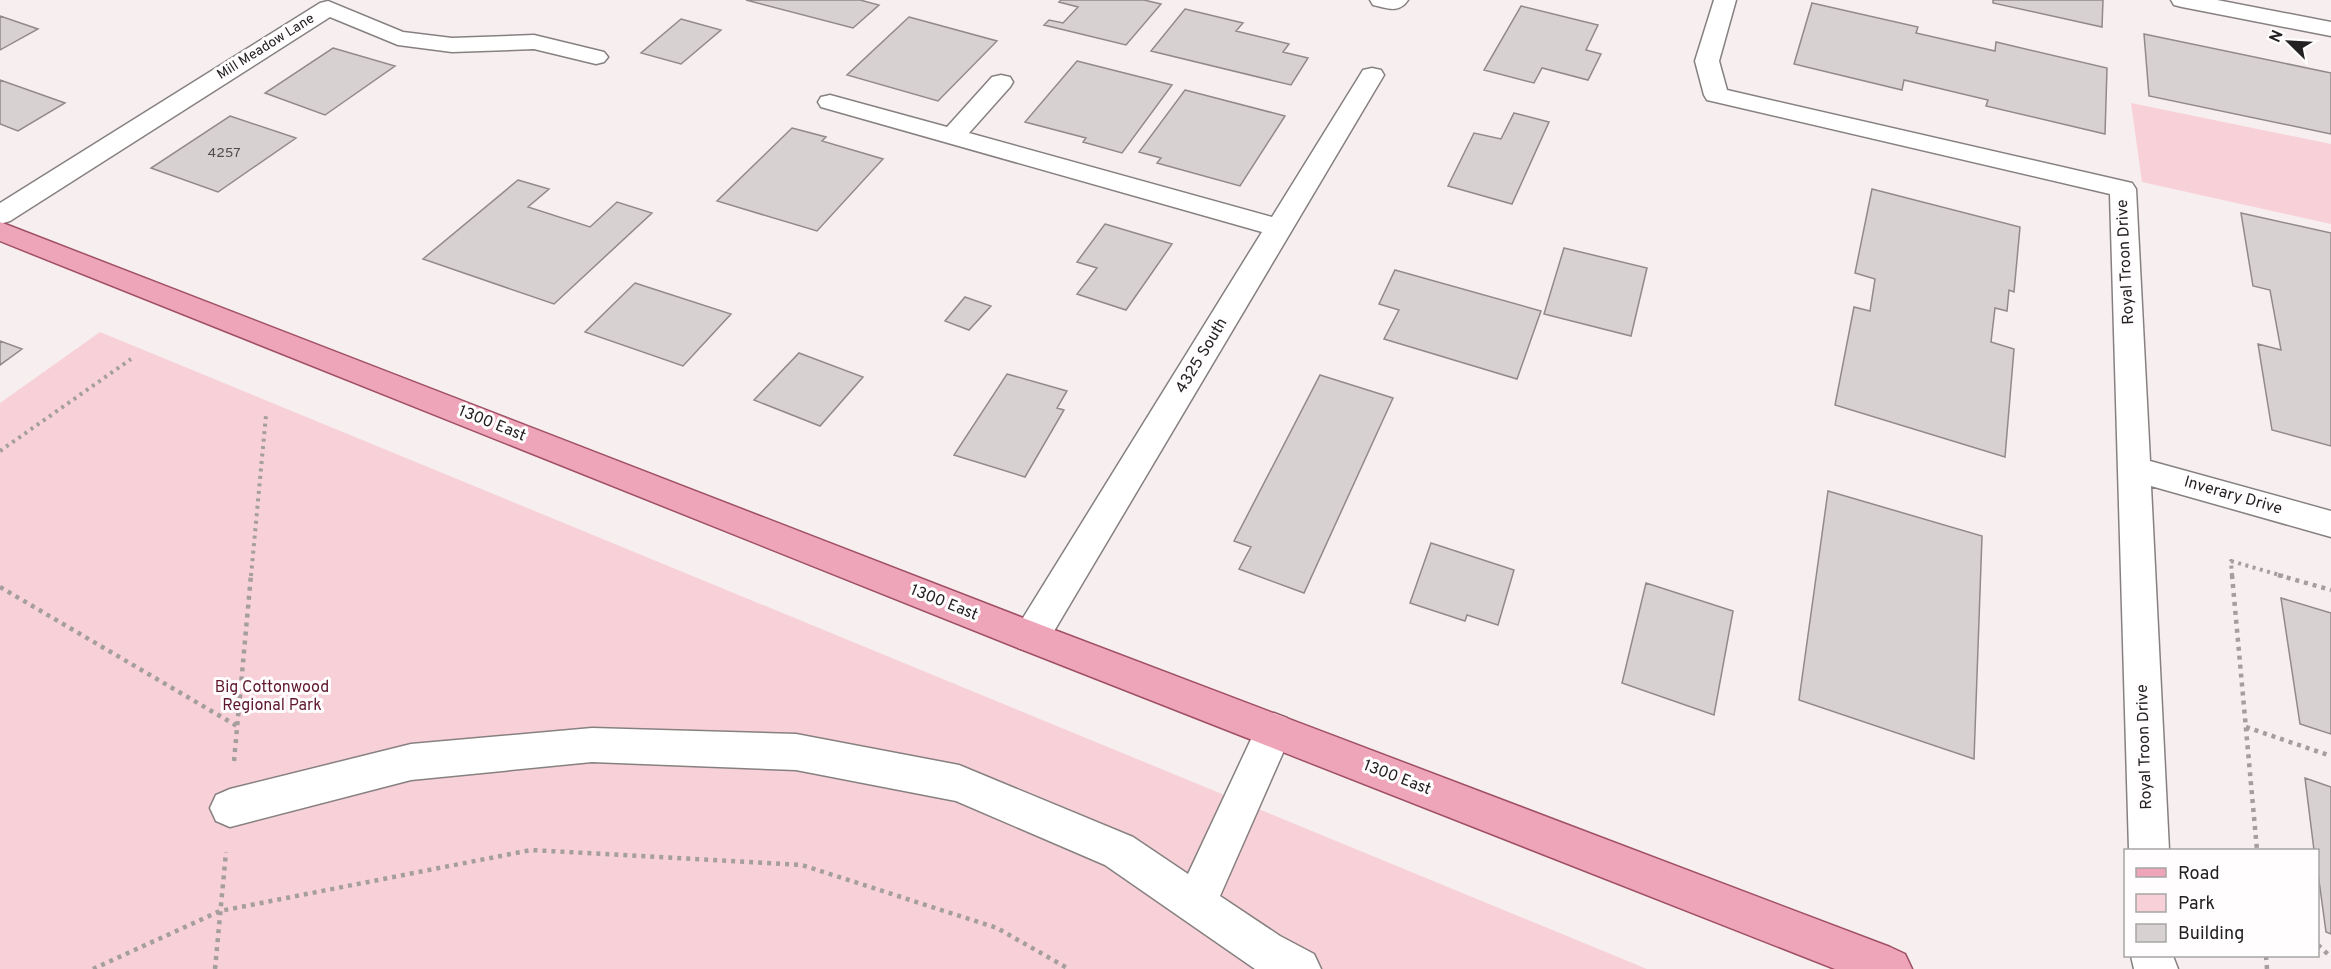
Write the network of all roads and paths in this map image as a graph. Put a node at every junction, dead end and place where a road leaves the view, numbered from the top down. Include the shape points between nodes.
1 (1725, 0) edge
2 (2182, 0) edge
3 (2331, 29) edge
4 (596, 57) dead end
5 (1372, 75) dead end
6 (1001, 82) dead end
7 (830, 102) dead end
8 (952, 136) junction
9 (0, 215) edge
10 (1279, 228) junction
11 (0, 231) edge
12 (131, 359) dead end
13 (266, 415) dead end
14 (0, 451) edge
15 (2135, 469) junction
16 (2331, 524) edge
17 (0, 587) edge
18 (2331, 590) edge
19 (1031, 637) junction
20 (237, 726) junction
21 (2246, 728) junction
22 (1274, 730) junction
23 (2331, 756) edge
24 (230, 808) junction
25 (2149, 849) edge
26 (2257, 849) edge
27 (1196, 903) junction
28 (220, 911) junction
29 (2319, 946) edge
30 (2331, 957) edge
31 (93, 969) edge
32 (214, 969) edge
33 (1069, 969) edge
34 (1299, 969) edge
35 (1890, 969) edge

1 - 15 street, Royal Troon Drive via 1707,61 1716,95 2123,189
2 - 3 street
4 - 9 street, Mill Meadow Lane via 534,42 452,45 398,38 328,8
5 - 10 street, 4325 South
6 - 8 street
7 - 8 street
8 - 10 street
10 - 19 street, 4325 South
11 - 19 main road, 1300 East
12 - 14 path
13 - 20 path
15 - 16 street, Inverary Drive
15 - 25 street, Royal Troon Drive
17 - 20 path
18 - 21 path via 2231,561
19 - 22 main road, 1300 East
20 - 24 path
21 - 23 path
21 - 26 path
22 - 27 street
22 - 35 main road, 1300 East
24 - 27 street via 411,762 592,745 796,752 959,783 1119,851
24 - 28 path
27 - 34 street via 1265,951
28 - 31 path
28 - 32 path
28 - 33 path via 531,850 802,865 997,928
29 - 30 path

